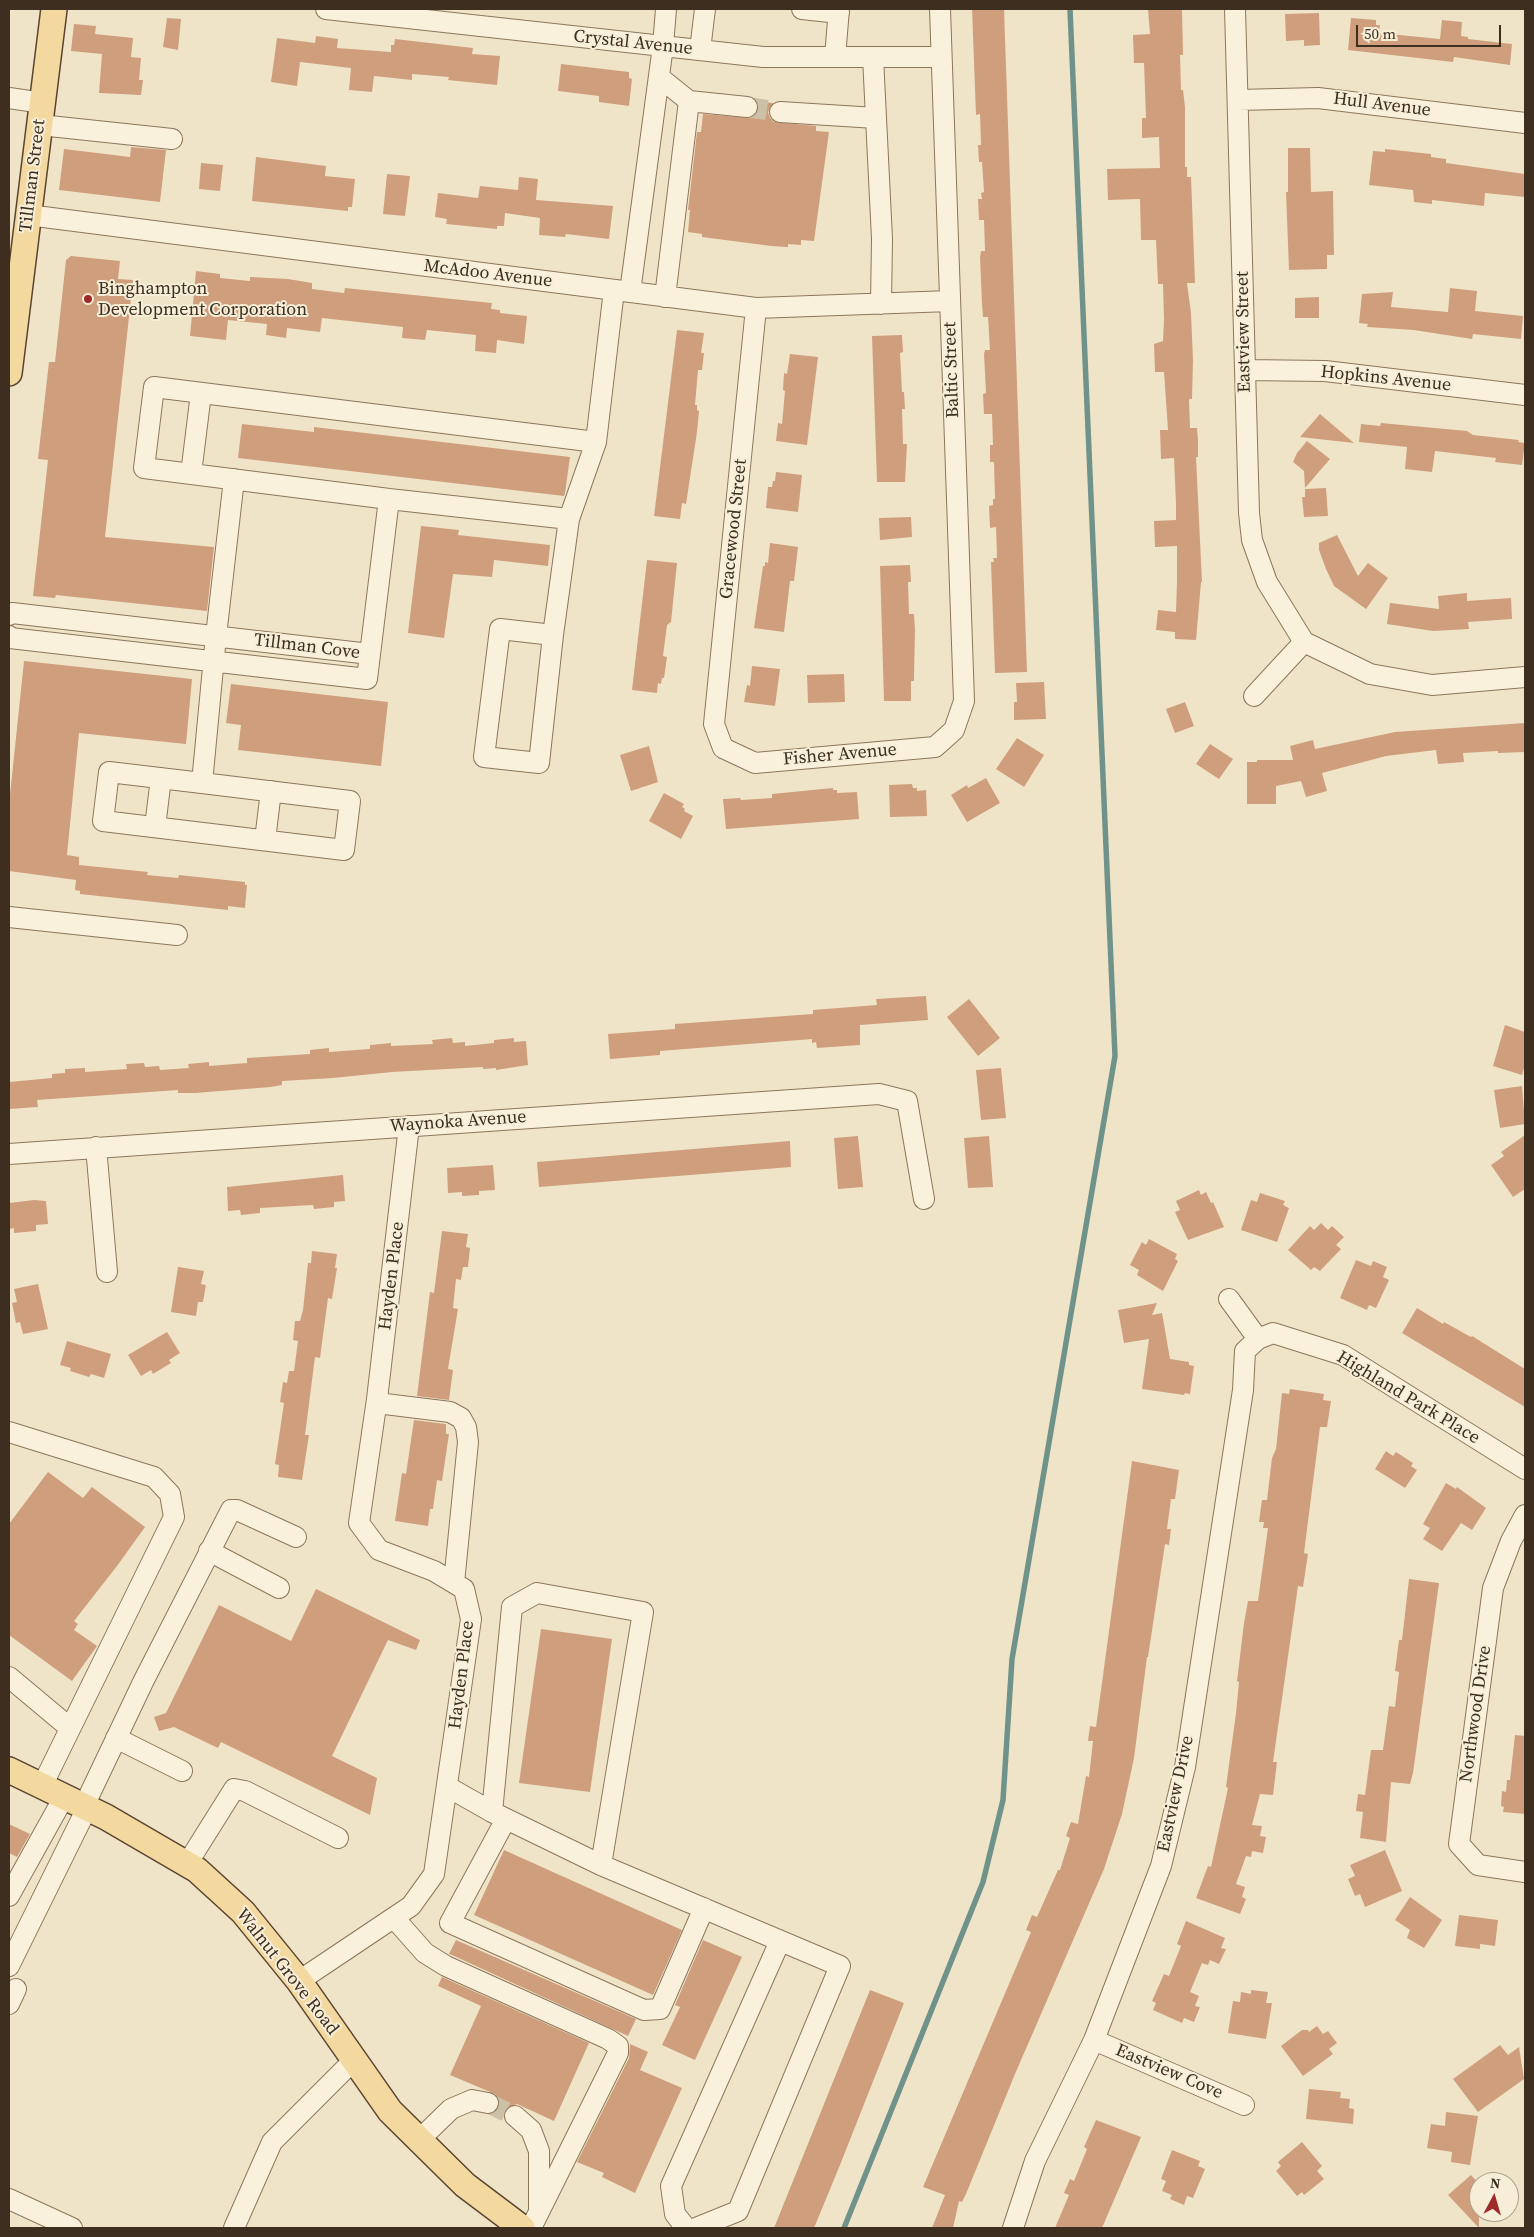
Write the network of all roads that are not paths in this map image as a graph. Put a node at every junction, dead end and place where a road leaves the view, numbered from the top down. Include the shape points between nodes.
1 (54, 9) edge
2 (326, 9) edge
3 (666, 9) edge
4 (705, 9) edge
5 (802, 9) edge
6 (940, 9) edge
7 (1235, 9) edge
8 (839, 11) edge
9 (663, 46) junction
10 (700, 50) junction
11 (835, 57) junction
12 (873, 57) junction
13 (941, 57) junction
14 (659, 77) junction
15 (9, 98) edge
16 (1238, 100) junction
17 (688, 101) junction
18 (747, 106) tunnel mouth
19 (780, 112) tunnel mouth
20 (41, 114) junction
21 (876, 118) junction
22 (1525, 123) edge
23 (172, 139) dead end
24 (28, 214) junction
25 (622, 291) junction
26 (665, 297) junction
27 (950, 301) junction
28 (881, 304) junction
29 (756, 308) junction
30 (1246, 370) junction
31 (9, 372) edge
32 (201, 393) junction
33 (1525, 395) edge
34 (596, 442) junction
35 (191, 474) junction
36 (234, 479) junction
37 (390, 499) junction
38 (569, 519) junction
39 (9, 615) edge
40 (153, 628) junction
41 (553, 635) junction
42 (9, 636) edge
43 (216, 636) junction
44 (1304, 642) junction
45 (150, 654) junction
46 (370, 654) junction
47 (213, 662) junction
48 (1525, 677) edge
49 (1254, 696) dead end
50 (954, 730) joint
51 (723, 748) joint
52 (161, 778) junction
53 (202, 783) junction
54 (271, 791) junction
55 (155, 827) junction
56 (264, 840) junction
57 (9, 917) edge
58 (178, 935) dead end
59 (409, 1126) junction
60 (96, 1147) junction
61 (9, 1154) edge
62 (924, 1199) dead end
63 (107, 1272) dead end
64 (1229, 1299) dead end
65 (1258, 1339) junction
66 (376, 1403) junction
67 (9, 1432) edge
68 (1525, 1469) edge
69 (1525, 1515) edge
70 (296, 1537) dead end
71 (209, 1551) junction
72 (454, 1583) junction
73 (280, 1588) dead end
74 (9, 1678) edge
75 (70, 1728) junction
76 (116, 1738) junction
77 (9, 1770) edge
78 (182, 1771) dead end
79 (42, 1786) junction
80 (448, 1787) junction
81 (78, 1803) junction
82 (499, 1816) junction
83 (338, 1838) dead end
84 (187, 1864) junction
85 (601, 1865) junction
86 (1525, 1872) edge
87 (9, 1896) edge
88 (704, 1908) junction
89 (394, 1918) junction
90 (780, 1941) junction
91 (9, 1966) edge
92 (298, 1981) junction
93 (1094, 2040) junction
94 (354, 2060) junction
95 (488, 2103) tunnel mouth
96 (1244, 2105) dead end
97 (515, 2116) tunnel mouth
98 (419, 2140) junction
99 (9, 2199) edge
100 (531, 2223) edge
101 (72, 2228) edge
102 (234, 2228) edge
103 (686, 2228) edge
104 (696, 2228) edge
105 (1013, 2228) edge

1 - 20 main road, Tillman Street
2 - 9 street, Crystal Avenue
3 - 9 street
4 - 10 street
5 - 8 street
6 - 13 street, Baltic Street
7 - 16 street, Eastview Street
8 - 11 street
9 - 10 street, Crystal Avenue
9 - 14 street
10 - 11 street, Crystal Avenue via 763,57
11 - 12 street, Crystal Avenue
12 - 13 street, Crystal Avenue
12 - 21 street
13 - 27 street, Baltic Street
14 - 17 street
14 - 25 street
15 - 20 street
16 - 22 street, Hull Avenue via 1318,98
16 - 30 street, Eastview Street
17 - 18 street
17 - 26 street
19 - 21 street
20 - 23 street
20 - 24 main road, Tillman Street
21 - 28 street via 882,239
24 - 25 street, McAdoo Avenue
24 - 31 main road, Tillman Street
25 - 26 street, McAdoo Avenue
25 - 34 street
26 - 29 street, McAdoo Avenue
27 - 28 street, McAdoo Avenue
27 - 50 street, Baltic Street via 964,701
28 - 29 street, McAdoo Avenue
29 - 51 street, Gracewood Street via 714,724
30 - 33 street, Hopkins Avenue via 1325,370
30 - 44 street, Eastview Street via 1252,540 1267,582
32 - 34 street
32 - 35 street
32 - 35 street via 154,388 144,468
34 - 38 street
35 - 36 street
36 - 37 street
36 - 43 street
37 - 38 street
37 - 46 street
38 - 41 street
39 - 40 street, Tillman Cove via 12,612
40 - 43 street, Tillman Cove
40 - 45 street
41 - 41 street via 500,629 484,756 539,763
42 - 45 street, Tillman Cove
43 - 46 street, Tillman Cove
43 - 47 street
44 - 48 street via 1370,674 1432,685
44 - 49 street
45 - 47 street, Tillman Cove
46 - 47 street, Tillman Cove via 367,679
47 - 53 street
50 - 51 street, Fisher Avenue via 935,747 755,762
52 - 53 street
52 - 55 street
52 - 55 street via 109,772 103,821
53 - 54 street
54 - 56 street
54 - 56 street via 350,800 344,850
55 - 56 street
57 - 58 street
59 - 60 street, Waynoka Avenue
59 - 62 street, Waynoka Avenue via 879,1094 907,1101
59 - 66 street, Hayden Place
60 - 61 street, Waynoka Avenue
60 - 63 street
64 - 65 street
65 - 68 street, Highland Park Place via 1273,1333 1343,1356
65 - 93 street, Eastview Drive via 1245,1351 1243,1390 1185,1767 1161,1866
66 - 72 street, Hayden Place via 359,1523 379,1550 434,1571
66 - 72 street via 450,1412 466,1427 468,1442
67 - 75 street via 154,1477 170,1494 174,1516
69 - 86 street, Northwood Drive via 1493,1588 1459,1844 1478,1865
70 - 71 street via 231,1510
71 - 73 street
71 - 76 street
72 - 80 street, Hayden Place via 464,1589 471,1619
74 - 75 street
75 - 79 street
76 - 78 street
76 - 81 street
77 - 79 main road, Walnut Grove Road
79 - 81 main road, Walnut Grove Road
80 - 82 street
80 - 89 street, Hayden Place via 434,1874 411,1906
81 - 84 main road, Walnut Grove Road
81 - 87 street
81 - 91 street
82 - 85 street
82 - 85 street via 512,1607 537,1593 643,1612
82 - 88 street via 450,1924 644,2010 660,2010
83 - 84 street via 245,1791 234,1789
84 - 92 main road, Walnut Grove Road via 243,1912
85 - 88 street
88 - 90 street
89 - 92 street, Hayden Place
89 - 100 street via 425,1953 439,1962 618,2046 618,2053
90 - 103 street via 670,2186 675,2214
90 - 104 street via 840,1966 738,2210
92 - 94 main road, Walnut Grove Road
93 - 96 street, Eastview Cove
93 - 105 street, Eastview Drive via 1035,2161
94 - 98 main road, Walnut Grove Road via 390,2111
94 - 102 street via 272,2142
95 - 98 street via 472,2100 452,2109
97 - 100 street via 531,2130 539,2151
98 - 100 main road, Walnut Grove Road via 465,2185
99 - 101 street

